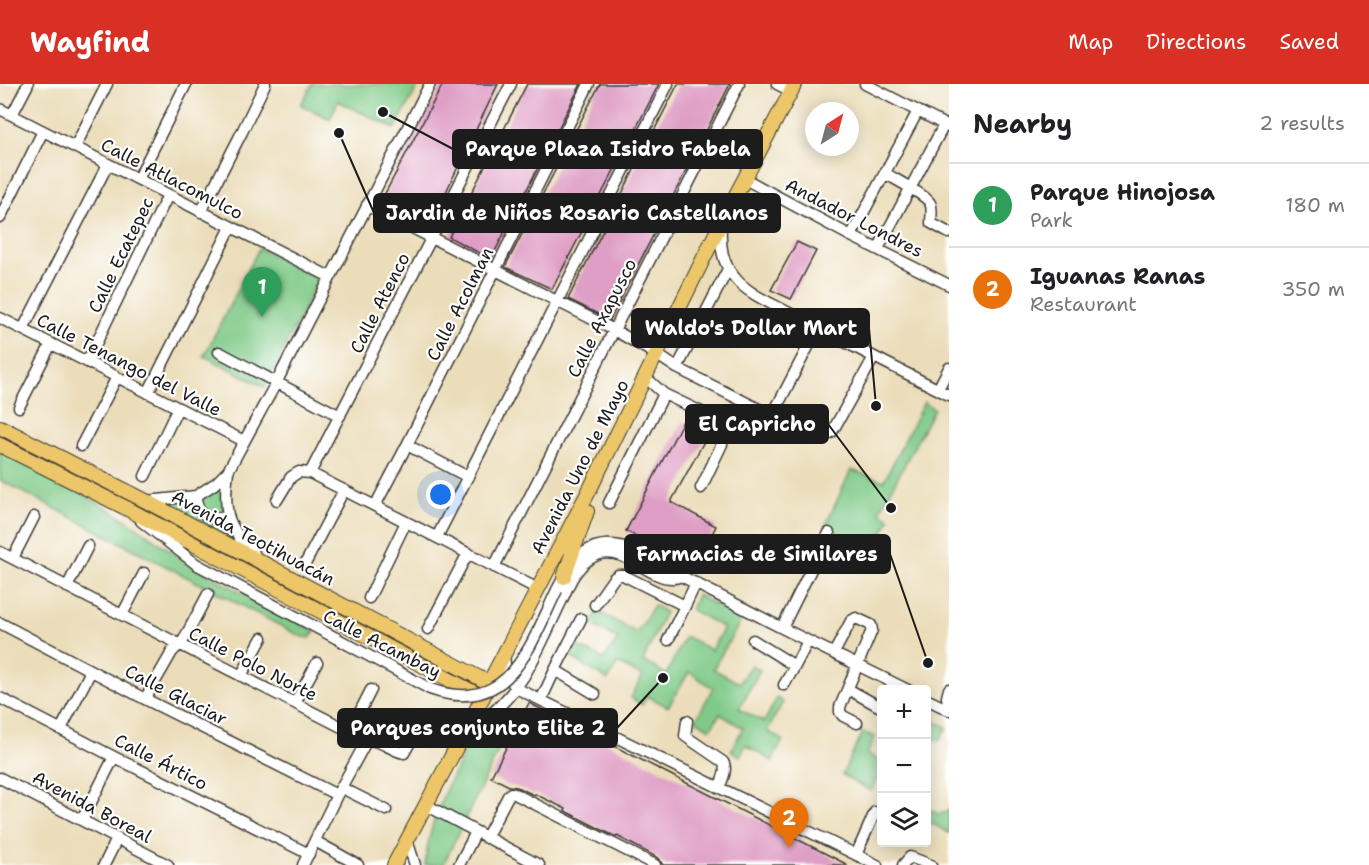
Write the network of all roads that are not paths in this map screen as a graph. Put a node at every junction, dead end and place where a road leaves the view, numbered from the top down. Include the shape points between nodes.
1 (28, 84) edge
2 (107, 84) edge
3 (186, 84) edge
4 (265, 84) edge
5 (430, 84) edge
6 (512, 84) edge
7 (589, 84) edge
8 (668, 84) edge
9 (739, 84) edge
10 (777, 84) edge
11 (865, 84) edge
12 (793, 88) edge
13 (0, 109) edge
14 (918, 111) junction
15 (12, 115) junction
16 (947, 126) edge
17 (43, 131) junction
18 (75, 147) junction
19 (108, 164) junction
20 (885, 173) junction
21 (138, 179) junction
22 (745, 179) junction
23 (910, 189) junction
24 (168, 195) junction
25 (367, 205) junction
26 (201, 212) junction
27 (0, 218) edge
28 (721, 223) junction
29 (231, 227) junction
30 (949, 233) edge
31 (851, 236) junction
32 (432, 238) junction
33 (878, 249) junction
34 (728, 269) junction
35 (495, 270) junction
36 (330, 278) junction
37 (949, 285) edge
38 (557, 301) junction
39 (0, 318) edge
40 (818, 328) junction
41 (23, 330) junction
42 (614, 330) junction
43 (51, 344) junction
44 (219, 352) dead end
45 (656, 354) junction
46 (874, 357) junction
47 (87, 362) junction
48 (677, 368) junction
49 (949, 368) edge
50 (645, 376) junction
51 (117, 377) junction
52 (276, 382) junction
53 (938, 389) junction
54 (148, 393) junction
55 (664, 394) junction
56 (949, 395) edge
57 (19, 407) dead end
58 (178, 408) junction
59 (340, 416) junction
60 (772, 416) junction
61 (0, 427) edge
62 (244, 441) junction
63 (0, 445) edge
64 (81, 446) dead end
65 (406, 446) junction
66 (228, 471) junction
67 (310, 473) junction
68 (145, 476) dead end
69 (597, 476) junction
70 (468, 477) junction
71 (701, 489) dead end
72 (344, 490) junction
73 (196, 496) junction
74 (277, 500) dead end
75 (146, 501) junction
76 (609, 503) dead end
77 (375, 506) junction
78 (124, 507) junction
79 (228, 516) junction
80 (34, 517) dead end
81 (406, 522) junction
82 (829, 533) dead end
83 (437, 537) junction
84 (88, 546) dead end
85 (0, 552) edge
86 (468, 553) junction
87 (13, 558) junction
88 (264, 564) junction
89 (305, 564) dead end
90 (495, 567) junction
91 (144, 573) dead end
92 (683, 576) junction
93 (564, 577) junction
94 (696, 583) junction
95 (67, 587) junction
96 (538, 589) junction
97 (208, 594) dead end
98 (369, 598) dead end
99 (595, 604) dead end
100 (685, 606) junction
101 (122, 615) junction
102 (581, 619) dead end
103 (0, 623) edge
104 (782, 628) junction
105 (428, 629) dead end
106 (262, 638) dead end
107 (668, 640) dead end
108 (753, 640) dead end
109 (808, 641) junction
110 (179, 644) junction
111 (409, 649) junction
112 (834, 653) junction
113 (504, 655) junction
114 (317, 663) dead end
115 (858, 665) junction
116 (795, 666) junction
117 (555, 670) junction
118 (91, 671) junction
119 (241, 676) junction
120 (489, 683) junction
121 (784, 685) dead end
122 (898, 685) edge
123 (516, 688) junction
124 (848, 689) junction
125 (949, 689) edge
126 (371, 690) dead end
127 (595, 694) dead end
128 (483, 697) junction
129 (0, 698) edge
130 (145, 699) junction
131 (541, 700) junction
132 (931, 701) edge
133 (295, 703) junction
134 (877, 705) edge
135 (949, 709) edge
136 (687, 721) dead end
137 (857, 723) dead end
138 (420, 724) dead end
139 (61, 729) junction
140 (350, 731) junction
141 (464, 733) junction
142 (367, 740) junction
143 (114, 757) junction
144 (0, 777) edge
145 (719, 788) junction
146 (339, 792) junction
147 (426, 806) junction
148 (386, 810) dead end
149 (875, 812) dead end
150 (82, 820) junction
151 (481, 835) junction
152 (117, 839) junction
153 (407, 840) junction
154 (315, 842) junction
155 (309, 854) junction
156 (856, 855) junction
157 (414, 863) edge
158 (104, 865) edge
159 (168, 865) edge
160 (303, 865) edge
161 (358, 865) edge
162 (394, 865) edge
163 (459, 865) edge
164 (538, 865) edge
165 (655, 865) edge
166 (877, 865) edge
167 (903, 865) edge
168 (931, 865) edge

1 - 15 street
2 - 18 street
3 - 21 street
4 - 26 street
5 - 25 street
6 - 32 street, Calle Atenco
7 - 35 street, Calle Acolman
8 - 38 street
9 - 42 street, Calle Axapusco
10 - 12 street
11 - 14 street
12 - 22 main road, Avenida Uno de Mayo
13 - 15 street, Calle Atlacomulco
14 - 16 street
14 - 20 street
15 - 17 street, Calle Atlacomulco
16 - 23 street
17 - 18 street, Calle Atlacomulco
17 - 27 street
18 - 19 street, Calle Atlacomulco
19 - 21 street, Calle Atlacomulco
19 - 41 street
20 - 23 street
20 - 31 street
21 - 24 street, Calle Atlacomulco
22 - 28 main road, Avenida Uno de Mayo
22 - 31 street, Andador Londres
23 - 30 street via 930,202 931,223
23 - 33 street
24 - 26 street, Calle Atlacomulco
24 - 47 street, Calle Ecatepec
25 - 32 street
25 - 36 street
26 - 29 street, Calle Atlacomulco
28 - 34 street via 720,244
28 - 45 main road, Avenida Uno de Mayo
29 - 36 street, Calle Atlacomulco
29 - 54 street
31 - 33 street, Andador Londres
32 - 35 street
32 - 59 street, Calle Atenco
33 - 37 street, Andador Londres
34 - 40 street via 748,290
34 - 48 street
35 - 38 street
35 - 65 street, Calle Acolman
36 - 52 street
38 - 42 street
38 - 70 street
39 - 41 street, Calle Tenango del Valle
40 - 46 street
40 - 60 street
41 - 43 street, Calle Tenango del Valle
42 - 45 street
42 - 90 street, Calle Axapusco
43 - 47 street, Calle Tenango del Valle
43 - 57 street
44 - 52 street
45 - 48 street
45 - 50 main road, Avenida Uno de Mayo
46 - 53 street
46 - 60 street via 832,432 824,437 813,436
47 - 51 street, Calle Tenango del Valle
48 - 60 street
49 - 53 street
50 - 55 street
50 - 69 main road, Avenida Uno de Mayo
51 - 54 street, Calle Tenango del Valle
51 - 64 street
52 - 59 street
52 - 62 street
53 - 56 street
54 - 58 street, Calle Tenango del Valle
55 - 71 street via 714,418 721,431 722,444
55 - 76 street
58 - 62 street, Calle Tenango del Valle
58 - 68 street
59 - 67 street, Calle Atenco
61 - 75 main road, Avenida Teotihuacán
62 - 66 street
63 - 78 main road, Avenida Teotihuacán
65 - 70 street
65 - 77 street, Calle Acolman
66 - 73 street
66 - 79 street
67 - 72 street
67 - 74 street via 299,472 291,477
69 - 93 main road
69 - 96 main road, Avenida Uno de Mayo
70 - 83 street
72 - 77 street
72 - 89 street
73 - 75 street
73 - 79 street via 196,504 206,516
75 - 88 main road, Avenida Teotihuacán
77 - 81 street
78 - 93 street, Calle Acambay, bridge via 196,564 430,689 456,695 493,688 519,666
78 - 111 main road, Avenida Teotihuacán
79 - 88 street via 243,543
80 - 87 street
81 - 83 street
81 - 98 street
82 - 104 street
83 - 86 street
84 - 95 street
85 - 87 street, Calle Polo Norte
86 - 90 street
86 - 105 street
87 - 95 street, Calle Polo Norte
88 - 111 main road, Avenida Teotihuacán
90 - 96 street
91 - 101 street
92 - 93 street, Calle Acambay via 625,547 604,544 581,554
92 - 94 street, Calle Acambay
92 - 123 street, Calle Acambay via 665,576 614,554 588,560 574,574
94 - 100 street
94 - 104 street, Calle Acambay
95 - 101 street, Calle Polo Norte
96 - 113 main road, Avenida Uno de Mayo
97 - 110 street
99 - 100 street via 614,578 622,575
100 - 107 street
101 - 110 street, Calle Polo Norte
102 - 117 street
103 - 118 street, Calle Glaciar
104 - 109 street, Calle Acambay
106 - 119 street
108 - 116 street
109 - 112 street, Calle Acambay
109 - 116 street
110 - 119 street, Calle Polo Norte
110 - 130 street
111 - 120 main road, Avenida Teotihuacán
111 - 128 main road, Avenida Teotihuacán
112 - 115 street, Calle Acambay
112 - 115 street via 851,621 856,618 871,625
113 - 120 main road, Avenida Uno de Mayo
113 - 123 street via 506,673
114 - 133 street
115 - 122 street, Calle Acambay
115 - 124 street
116 - 121 street
117 - 127 street
117 - 131 street
118 - 130 street, Calle Glaciar
118 - 139 street
119 - 133 street, Calle Polo Norte
120 - 128 main road, Avenida Uno de Mayo
123 - 131 street
123 - 141 street, Calle Acambay via 482,722
124 - 134 street
124 - 137 street via 840,712
125 - 135 street
126 - 140 street
128 - 141 main road, Avenida Uno de Mayo
129 - 139 street, Calle Ártico
130 - 146 street, Calle Glaciar
131 - 145 street
132 - 135 street
133 - 140 street, Calle Polo Norte
136 - 145 street via 686,736 725,765
138 - 142 street, Calle Polo Norte via 404,753 377,740
139 - 143 street, Calle Ártico
140 - 142 street, Calle Polo Norte
141 - 147 main road, Avenida Uno de Mayo
142 - 146 street
143 - 150 street
143 - 155 street, Calle Ártico
144 - 150 street, Avenida Boreal
145 - 156 street
146 - 148 street, Calle Glaciar
146 - 154 street
147 - 151 street
147 - 153 main road, Avenida Uno de Mayo
149 - 156 street
150 - 152 street, Avenida Boreal
151 - 163 street
151 - 164 street
151 - 165 street via 511,793
152 - 158 street
152 - 159 street, Avenida Boreal
153 - 157 street
153 - 162 main road, Avenida Uno de Mayo
154 - 155 street
154 - 161 street
155 - 160 street
156 - 166 street
167 - 168 street via 910,857

